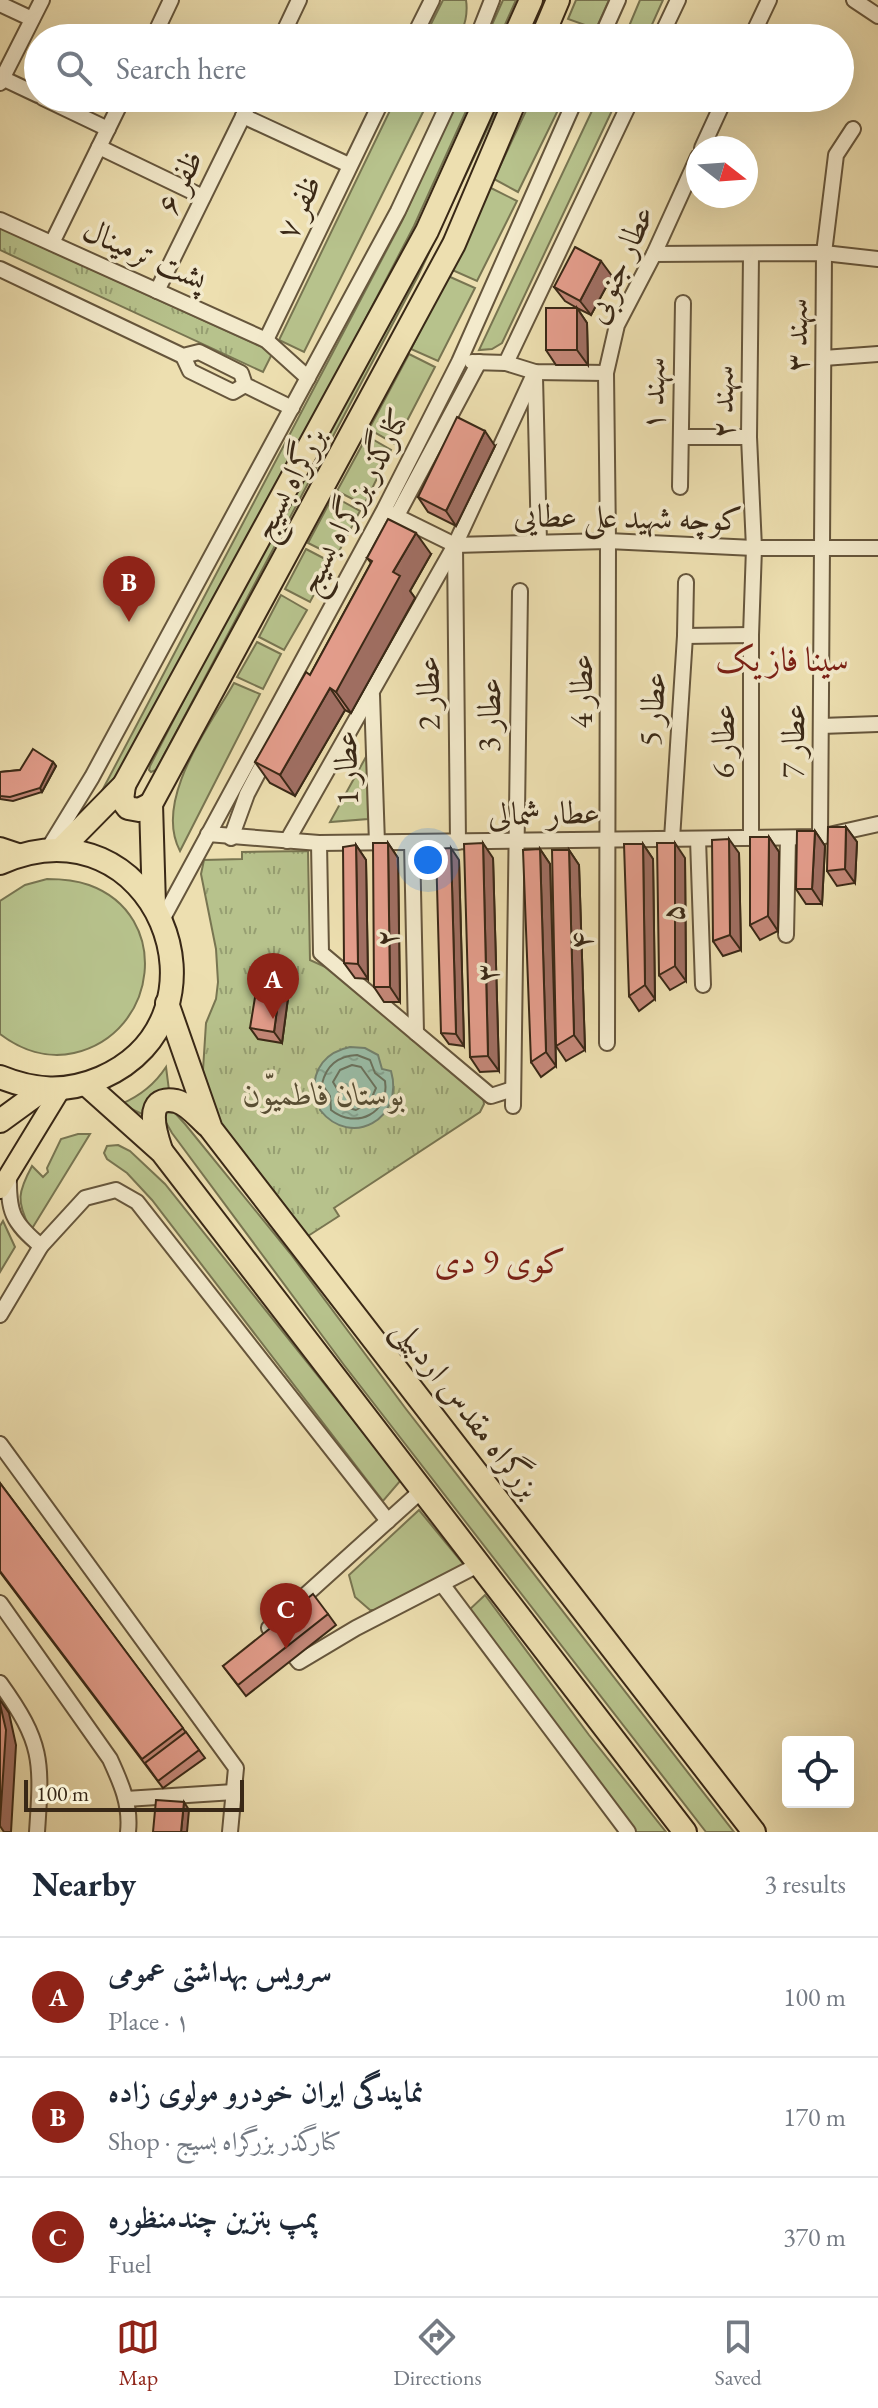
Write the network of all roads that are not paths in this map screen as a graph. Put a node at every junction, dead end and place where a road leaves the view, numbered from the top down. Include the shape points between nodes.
1 (42, 0) edge
2 (171, 0) edge
3 (299, 0) edge
4 (432, 0) edge
5 (492, 0) edge
6 (531, 0) edge
7 (558, 0) edge
8 (618, 0) edge
9 (678, 0) edge
10 (769, 0) edge
11 (854, 0) edge
12 (0, 4) edge
13 (878, 16) edge
14 (32, 19) junction
15 (30, 24) edge
16 (160, 24) edge
17 (288, 24) edge
18 (420, 24) edge
19 (483, 24) edge
20 (520, 24) edge
21 (548, 24) edge
22 (607, 24) edge
23 (667, 24) edge
24 (758, 24) edge
25 (24, 35) edge
26 (1, 81) edge
27 (24, 90) edge
28 (72, 112) edge
29 (116, 112) edge
30 (245, 112) edge
31 (376, 112) edge
32 (444, 112) edge
33 (481, 112) edge
34 (510, 112) edge
35 (570, 112) edge
36 (625, 112) edge
37 (719, 112) edge
38 (243, 116) junction
39 (108, 129) junction
40 (853, 129) dead end
41 (708, 136) edge
42 (99, 147) junction
43 (349, 165) junction
44 (686, 183) edge
45 (203, 197) junction
46 (0, 220) edge
47 (52, 243) junction
48 (824, 253) junction
49 (654, 254) junction
50 (751, 255) junction
51 (878, 259) edge
52 (0, 269) edge
53 (157, 291) junction
54 (683, 303) dead end
55 (266, 340) junction
56 (878, 354) edge
57 (824, 358) junction
58 (459, 362) junction
59 (479, 362) junction
60 (506, 363) junction
61 (535, 372) junction
62 (606, 373) junction
63 (308, 378) junction
64 (292, 408) junction
65 (681, 437) junction
66 (749, 437) junction
67 (680, 487) dead end
68 (391, 513) junction
69 (608, 541) junction
70 (539, 542) junction
71 (455, 545) junction
72 (754, 548) junction
73 (823, 548) junction
74 (878, 548) edge
75 (686, 582) dead end
76 (520, 591) dead end
77 (751, 635) junction
78 (685, 636) junction
79 (372, 692) junction
80 (878, 724) edge
81 (821, 726) junction
82 (124, 785) junction
83 (151, 804) junction
84 (878, 823) edge
85 (208, 834) junction
86 (820, 837) junction
87 (231, 838) junction
88 (751, 838) junction
89 (788, 838) junction
90 (672, 839) junction
91 (698, 839) junction
92 (609, 840) junction
93 (287, 841) junction
94 (515, 841) junction
95 (412, 842) junction
96 (458, 842) junction
97 (319, 843) junction
98 (377, 843) junction
99 (54, 850) junction
100 (7, 855) edge
101 (158, 913) junction
102 (786, 935) dead end
103 (703, 985) dead end
104 (167, 1003) junction
105 (416, 1033) junction
106 (607, 1043) dead end
107 (0, 1077) edge
108 (86, 1084) junction
109 (53, 1089) junction
110 (513, 1089) junction
111 (513, 1106) dead end
112 (0, 1121) edge
113 (211, 1129) junction
114 (162, 1152) junction
115 (4, 1181) edge
116 (41, 1246) junction
117 (0, 1315) edge
118 (0, 1444) edge
119 (421, 1491) junction
120 (388, 1521) junction
121 (478, 1565) junction
122 (442, 1584) junction
123 (0, 1603) edge
124 (279, 1641) edge
125 (295, 1657) dead end
126 (0, 1683) edge
127 (234, 1792) junction
128 (126, 1799) junction
129 (37, 1832) edge
130 (128, 1832) edge
131 (230, 1832) edge
132 (628, 1832) edge
133 (685, 1832) edge
134 (754, 1832) edge

1 - 14 street
2 - 16 street
3 - 17 street
4 - 18 street
5 - 19 street
6 - 20 highway
7 - 21 highway
8 - 22 street
9 - 23 street
10 - 24 street
11 - 13 street
12 - 14 street
14 - 15 street
25 - 26 street
26 - 27 street
28 - 39 street
29 - 39 street
30 - 38 street, ظفر ۶
31 - 43 street, ظفر ۷
32 - 63 street
33 - 82 highway, بزرگراه بسیج via 427,231
34 - 83 highway, بزرگراه بسیج via 454,244
35 - 58 street, کنارگذر بزرگراه بسیج
36 - 60 street
37 - 41 street
38 - 43 street
38 - 45 street, ظفر ۶
39 - 42 street
40 - 48 street, سهند ۳ via 836,155
42 - 45 street
42 - 47 street
43 - 55 street, ظفر ۷
44 - 49 street, عطار جنوبی
45 - 53 street, ظفر ۶
46 - 47 street, پشت ترمینال
47 - 53 street, پشت ترمینال
48 - 50 street
48 - 51 street
48 - 57 street, سهند ۳
49 - 50 street
49 - 62 street, عطار جنوبی via 617,325
50 - 66 street, سهند ۲
52 - 64 street via 183,356 199,352 241,373 245,385
53 - 55 street, پشت ترمینال
54 - 65 street, سهند ۱
55 - 63 street, پشت ترمینال
56 - 57 street
57 - 73 street, سهند ۳
58 - 59 street
58 - 68 street, کنارگذر بزرگراه بسیج
59 - 60 street
59 - 68 street
60 - 61 street
61 - 62 street
61 - 70 street
61 - 71 street
62 - 69 street, عطار جنوبی
63 - 64 street
64 - 99 street
65 - 66 street
65 - 67 street, سهند ۱
66 - 72 street, سهند ۲
68 - 71 street, کوچه شهید علی عطایی
68 - 85 street, کنارگذر بزرگراه بسیج
68 - 87 street via 247,794
69 - 70 street, کوچه شهید علی عطایی
69 - 72 street, کوچه شهید علی عطایی
69 - 92 street, عطار 4
70 - 71 street, کوچه شهید علی عطایی
71 - 79 street
71 - 96 street, عطار 2
72 - 73 street, کوچه شهید علی عطایی
72 - 77 street, عطار 6
73 - 74 street, کوچه شهید علی عطایی
73 - 81 street, عطار 7
75 - 78 street, عطار 5
76 - 94 street, عطار 3
77 - 78 street
77 - 88 street, عطار 6
78 - 90 street, عطار 5
79 - 93 street
79 - 98 street, عطار 1
80 - 81 street
81 - 86 street, عطار 7
82 - 83 highway via 122,800 128,808
82 - 99 highway, بزرگراه بسیج
83 - 101 highway
84 - 86 street, عطار شمالی
85 - 87 street, عطار شمالی
85 - 101 street, کنارگذر بزرگراه بسیج
86 - 89 street, عطار شمالی
87 - 93 street, عطار شمالی
88 - 89 street, عطار شمالی
88 - 91 street, عطار شمالی
89 - 102 street
90 - 91 street, عطار شمالی
90 - 92 street, عطار شمالی
91 - 103 street, ۵
92 - 94 street, عطار شمالی
92 - 106 street, ۴
93 - 97 street, عطار شمالی
94 - 96 street, عطار شمالی
94 - 110 street, ۳
95 - 96 street, عطار شمالی
95 - 98 street, عطار شمالی
95 - 105 street, ۲
97 - 98 street, عطار شمالی
97 - 105 street via 321,953
99 - 100 highway
99 - 101 highway via 114,866 136,883
101 - 104 highway via 170,947
104 - 108 highway via 156,1030 137,1054
104 - 113 highway, بزرگراه مقدس اردبیلی
105 - 110 street via 491,1096
107 - 109 highway
108 - 109 highway
108 - 114 highway
109 - 112 highway
109 - 115 main road
110 - 111 street, ۳
113 - 114 highway via 185,1106 165,1102 155,1109 152,1121
113 - 134 highway, بزرگراه مقدس اردبیلی
114 - 119 highway
115 - 116 street via 19,1228
116 - 117 street
116 - 120 street via 85,1198 116,1190 137,1202
118 - 127 street via 236,1768
119 - 120 street
119 - 121 highway
120 - 124 street via 269,1628
121 - 122 street
121 - 133 highway
122 - 125 street via 299,1662
122 - 132 street
123 - 128 street via 110,1759
126 - 129 street via 33,1735 41,1773
127 - 128 street
127 - 131 street
128 - 130 street

